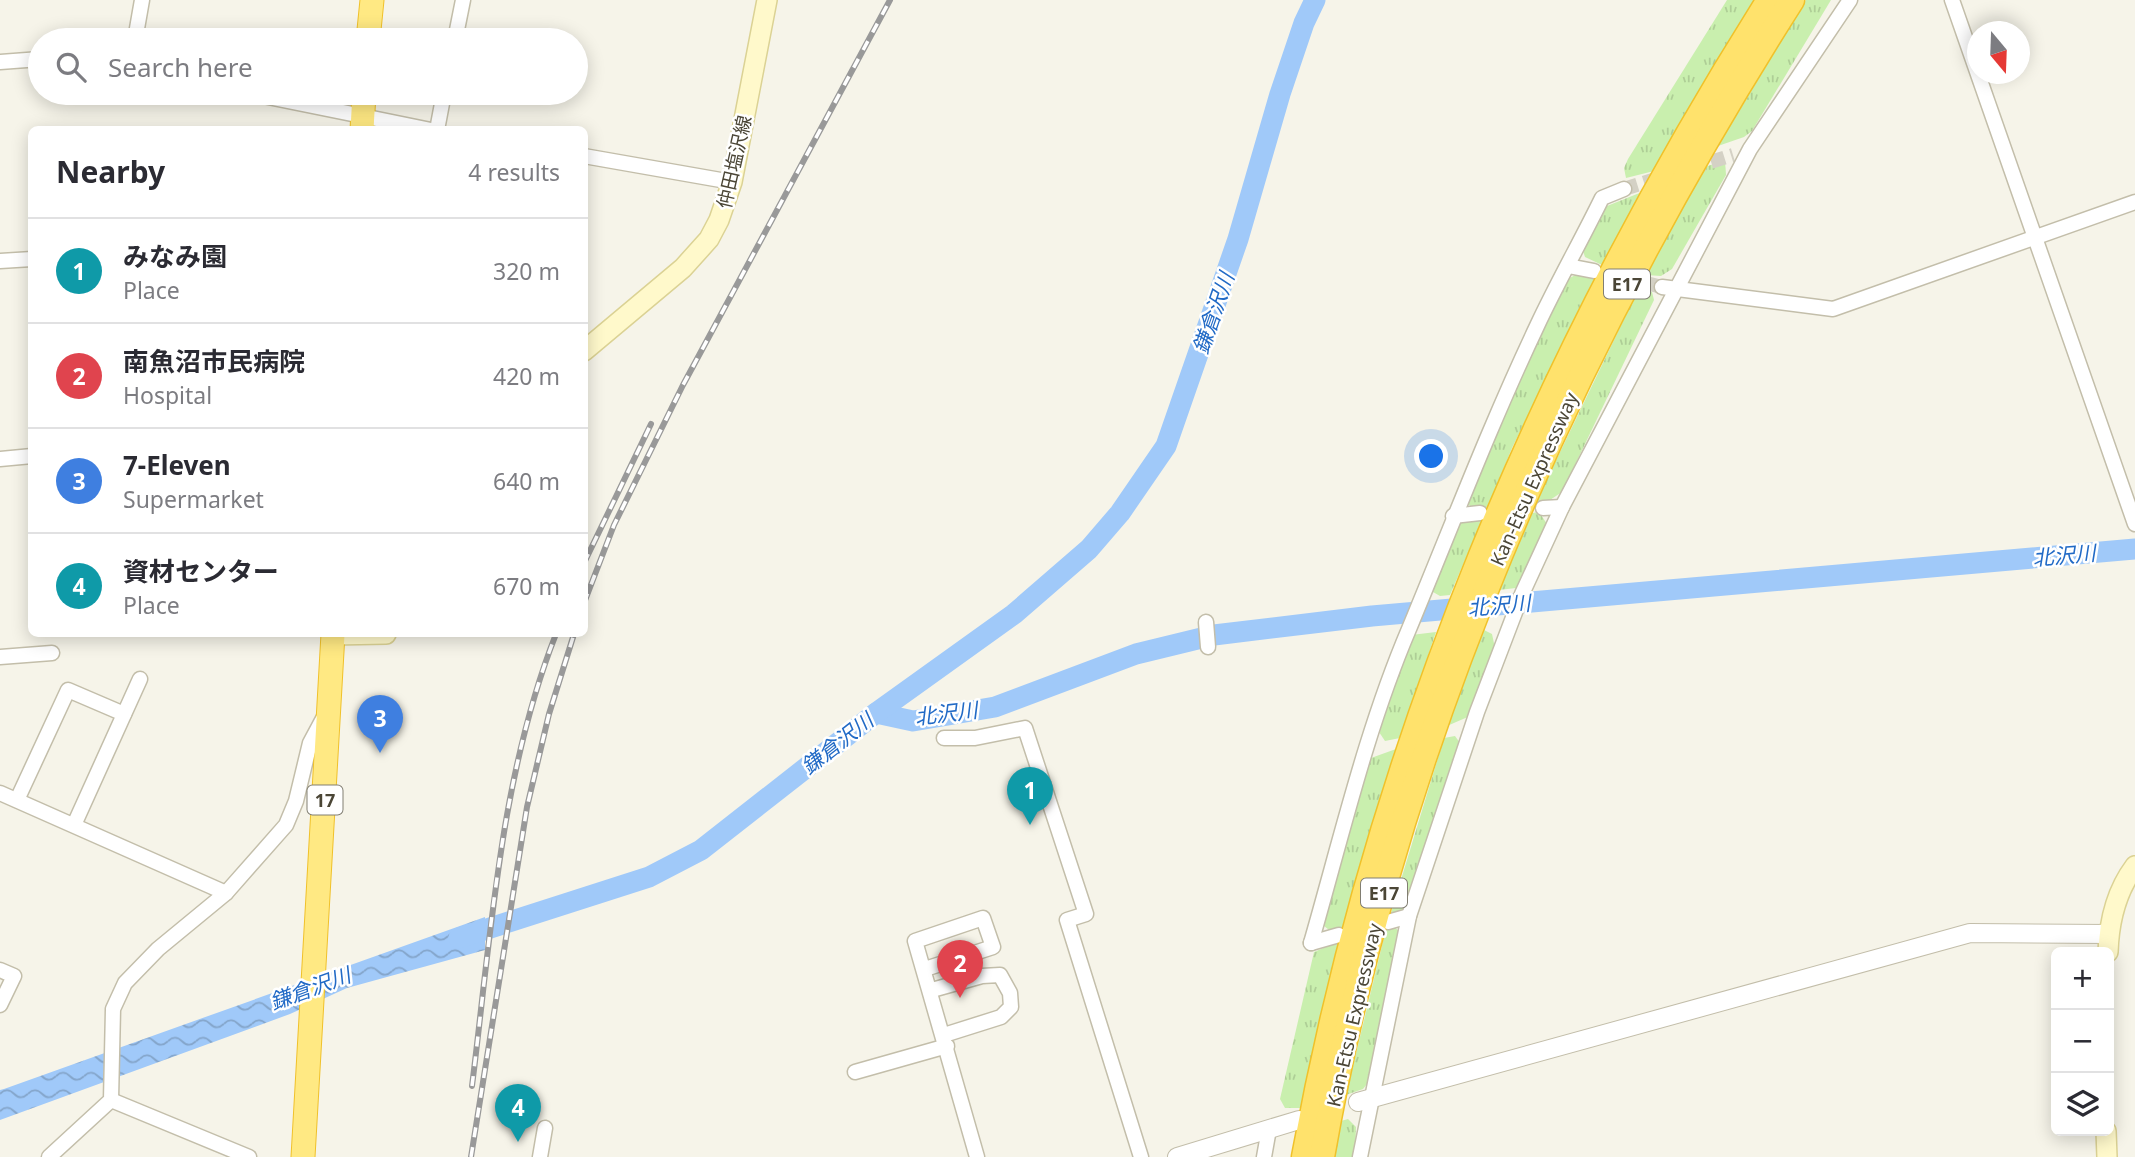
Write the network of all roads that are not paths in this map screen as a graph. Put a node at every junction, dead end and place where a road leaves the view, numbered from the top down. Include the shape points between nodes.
1 (142, 0) edge
2 (372, 0) edge
3 (463, 0) edge
4 (767, 0) edge
5 (1769, 0) edge
6 (1792, 0) edge
7 (1850, 0) edge
8 (1951, 0) edge
9 (137, 28) edge
10 (370, 28) edge
11 (457, 28) edge
12 (28, 60) edge
13 (0, 62) edge
14 (294, 105) edge
15 (363, 105) edge
16 (442, 105) edge
17 (362, 123) edge
18 (392, 126) edge
19 (438, 126) edge
20 (1750, 149) junction
21 (1733, 155) tunnel mouth
22 (588, 157) edge
23 (732, 182) junction
24 (1624, 189) tunnel mouth
25 (2135, 202) edge
26 (2035, 239) junction
27 (28, 259) edge
28 (0, 261) edge
29 (1568, 266) junction
30 (1594, 271) dead end
31 (1669, 288) junction
32 (588, 348) edge
33 (28, 456) edge
34 (0, 459) edge
35 (1562, 507) junction
36 (1542, 508) dead end
37 (1480, 513) dead end
38 (1453, 516) junction
39 (2135, 524) edge
40 (1479, 582) junction
41 (1206, 622) dead end
42 (1458, 636) junction
43 (333, 637) edge
44 (1208, 648) dead end
45 (52, 653) dead end
46 (0, 657) edge
47 (140, 679) dead end
48 (330, 708) junction
49 (124, 714) junction
50 (944, 738) dead end
51 (0, 793) edge
52 (17, 800) junction
53 (74, 824) junction
54 (2135, 866) edge
55 (226, 892) junction
56 (1409, 916) junction
57 (1388, 922) dead end
58 (1339, 935) dead end
59 (2108, 943) edge
60 (0, 970) edge
61 (925, 970) junction
62 (932, 990) junction
63 (0, 1005) edge
64 (945, 1040) junction
65 (855, 1072) dead end
66 (111, 1100) junction
67 (1366, 1100) junction
68 (1299, 1120) dead end
69 (545, 1128) dead end
70 (1269, 1129) junction
71 (2106, 1136) edge
72 (49, 1157) edge
73 (249, 1157) edge
74 (303, 1157) edge
75 (540, 1157) edge
76 (977, 1157) edge
77 (1140, 1157) edge
78 (1177, 1157) edge
79 (1264, 1157) edge
80 (1304, 1157) edge
81 (1322, 1157) edge
82 (1360, 1157) edge
83 (2107, 1157) edge

1 - 9 street
2 - 10 highway
3 - 11 street
4 - 23 main road, 仲田塩沢線
5 - 40 highway, Kan-Etsu Expressway / E17 via 1661,184 1578,339 1520,460
6 - 40 highway, Kan-Etsu Expressway / E17 via 1627,284
7 - 20 street
8 - 26 street
12 - 13 street
14 - 17 street
15 - 17 highway
16 - 19 street
17 - 18 street
20 - 21 street
20 - 31 street
22 - 23 street
23 - 32 main road, 仲田塩沢線 via 709,239 683,268
24 - 29 street via 1602,198
25 - 26 street
26 - 31 street via 1833,309
26 - 39 street
27 - 28 street
29 - 30 street
29 - 38 street via 1537,325
31 - 35 street
33 - 34 street
35 - 36 street
35 - 56 street via 1495,665
37 - 38 street
38 - 58 street via 1364,758 1311,943
40 - 42 highway, Kan-Etsu Expressway / E17
41 - 44 street
42 - 80 highway, Kan-Etsu Expressway / E17 via 1413,736 1357,921
42 - 81 highway, Kan-Etsu Expressway / E17 via 1373,933
43 - 48 highway, 17
45 - 46 street
47 - 49 street
48 - 55 street via 310,743 286,825
48 - 74 highway, 17
49 - 52 street via 68,690
49 - 53 street
50 - 77 street via 975,738 1026,728 1086,914 1067,920
51 - 52 street
52 - 53 street
53 - 55 street
54 - 59 main road via 2122,883
55 - 66 street via 125,983 113,1009
56 - 57 street
56 - 67 street
59 - 67 street via 1970,933
60 - 63 street via 14,976
61 - 61 street via 915,941 984,918 993,947
61 - 62 street
62 - 64 street
62 - 64 street via 1000,975 1010,993 1011,1007 1001,1017
64 - 65 street
64 - 76 street
66 - 72 street
66 - 73 street
67 - 82 street
68 - 70 street
69 - 75 street
70 - 78 street
70 - 79 street
71 - 83 main road

